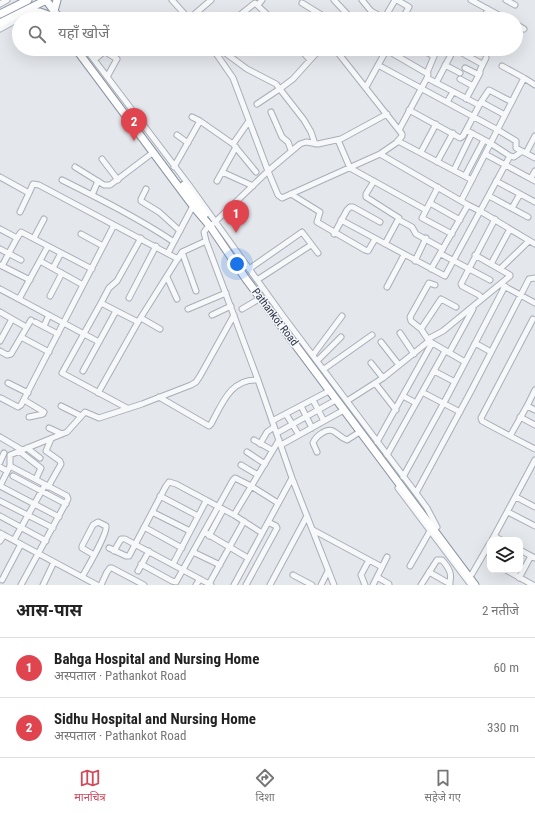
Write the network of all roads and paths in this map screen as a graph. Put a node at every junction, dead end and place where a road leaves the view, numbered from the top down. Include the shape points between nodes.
1 (7, 0) edge
2 (19, 0) edge
3 (28, 0) edge
4 (42, 0) edge
5 (57, 0) edge
6 (172, 0) edge
7 (211, 0) edge
8 (262, 0) edge
9 (334, 0) edge
10 (362, 0) edge
11 (396, 0) edge
12 (472, 0) edge
13 (506, 0) edge
14 (302, 2) dead end
15 (404, 2) edge
16 (0, 4) edge
17 (258, 5) junction
18 (515, 5) dead end
19 (488, 9) junction
20 (0, 10) edge
21 (34, 11) joint
22 (15, 12) edge
23 (21, 12) joint
24 (40, 12) edge
25 (51, 12) edge
26 (54, 12) edge
27 (183, 12) edge
28 (197, 12) edge
29 (244, 12) edge
30 (265, 12) edge
31 (317, 12) edge
32 (345, 12) edge
33 (373, 12) edge
34 (388, 12) edge
35 (406, 12) edge
36 (486, 12) edge
37 (493, 12) edge
38 (0, 14) edge
39 (12, 14) edge
40 (12, 17) edge
41 (0, 19) edge
42 (0, 23) edge
43 (12, 23) edge
44 (0, 29) edge
45 (77, 56) edge
46 (81, 56) edge
47 (87, 56) edge
48 (91, 56) edge
49 (99, 56) edge
50 (113, 56) edge
51 (218, 56) edge
52 (229, 56) edge
53 (306, 56) edge
54 (314, 56) edge
55 (341, 56) edge
56 (382, 56) edge
57 (397, 56) edge
58 (434, 56) edge
59 (451, 56) edge
60 (472, 56) edge
61 (486, 58) dead end
62 (94, 60) junction
63 (310, 60) junction
64 (378, 64) junction
65 (482, 64) junction
66 (445, 65) junction
67 (502, 66) dead end
68 (465, 68) dead end
69 (479, 75) junction
70 (427, 76) junction
71 (107, 77) junction
72 (524, 78) junction
73 (436, 83) junction
74 (535, 85) edge
75 (473, 86) junction
76 (366, 87) junction
77 (281, 88) junction
78 (421, 88) junction
79 (453, 92) junction
80 (466, 99) junction
81 (447, 102) junction
82 (512, 102) junction
83 (257, 104) dead end
84 (480, 104) junction
85 (409, 110) junction
86 (271, 112) dead end
87 (387, 114) junction
88 (505, 114) junction
89 (473, 116) junction
90 (192, 117) dead end
91 (200, 121) junction
92 (249, 121) junction
93 (436, 124) junction
94 (399, 130) junction
95 (466, 130) junction
96 (498, 130) junction
97 (453, 133) junction
98 (472, 133) junction
99 (177, 135) dead end
100 (535, 136) edge
101 (338, 140) junction
102 (484, 140) junction
103 (398, 141) junction
104 (188, 143) junction
105 (490, 143) junction
106 (315, 144) junction
107 (235, 146) junction
108 (292, 150) junction
109 (421, 152) junction
110 (523, 153) junction
111 (151, 154) junction
112 (380, 154) junction
113 (485, 154) junction
114 (510, 156) junction
115 (535, 158) edge
116 (102, 159) dead end
117 (437, 162) junction
118 (506, 165) junction
119 (75, 167) dead end
120 (174, 167) junction
121 (350, 168) junction
122 (454, 170) junction
123 (268, 171) junction
124 (535, 171) edge
125 (222, 172) junction
126 (256, 172) dead end
127 (465, 176) junction
128 (0, 177) edge
129 (62, 180) dead end
130 (118, 180) junction
131 (472, 180) junction
132 (533, 180) edge
133 (98, 181) junction
134 (217, 181) dead end
135 (374, 181) junction
136 (496, 181) junction
137 (252, 186) junction
138 (438, 187) junction
139 (146, 189) dead end
140 (29, 193) junction
141 (291, 194) junction
142 (520, 194) junction
143 (92, 195) junction
144 (488, 196) junction
145 (461, 201) junction
146 (535, 202) edge
147 (430, 203) junction
148 (468, 205) junction
149 (193, 207) junction
150 (512, 208) junction
151 (426, 210) junction
152 (480, 211) junction
153 (20, 212) dead end
154 (528, 217) dead end
155 (44, 219) dead end
156 (495, 219) junction
157 (341, 220) junction
158 (399, 220) junction
159 (460, 220) junction
160 (380, 222) dead end
161 (114, 225) junction
162 (211, 225) junction
163 (0, 229) edge
164 (510, 229) junction
165 (180, 231) junction
166 (81, 234) dead end
167 (334, 234) junction
168 (452, 234) junction
169 (16, 238) junction
170 (34, 238) junction
171 (141, 238) junction
172 (426, 238) junction
173 (375, 239) junction
174 (206, 241) junction
175 (529, 241) junction
176 (174, 242) junction
177 (385, 244) junction
178 (535, 244) edge
179 (311, 245) junction
180 (48, 246) junction
181 (103, 246) junction
182 (156, 246) junction
183 (0, 249) edge
184 (442, 251) junction
185 (182, 252) junction
186 (61, 253) junction
187 (168, 253) junction
188 (318, 253) dead end
189 (8, 254) junction
190 (404, 255) junction
191 (475, 255) junction
192 (178, 259) junction
193 (21, 260) dead end
194 (40, 261) junction
195 (415, 261) junction
196 (454, 261) junction
197 (491, 264) junction
198 (1, 265) edge
199 (53, 268) junction
200 (468, 268) junction
201 (92, 269) junction
202 (249, 269) junction
203 (431, 269) junction
204 (500, 269) junction
205 (62, 273) junction
206 (167, 277) junction
207 (535, 278) edge
208 (30, 280) junction
209 (257, 280) junction
210 (490, 280) dead end
211 (83, 285) junction
212 (503, 285) junction
213 (436, 286) dead end
214 (387, 287) dead end
215 (0, 289) edge
216 (196, 291) dead end
217 (226, 293) junction
218 (521, 295) junction
219 (50, 296) dead end
220 (129, 298) dead end
221 (19, 299) junction
222 (177, 299) dead end
223 (259, 299) junction
224 (482, 299) junction
225 (101, 303) junction
226 (535, 303) edge
227 (231, 306) junction
228 (474, 306) junction
229 (456, 307) dead end
230 (188, 309) dead end
231 (242, 309) dead end
232 (116, 311) junction
233 (0, 312) edge
234 (50, 315) junction
235 (212, 315) dead end
236 (234, 315) junction
237 (342, 316) dead end
238 (534, 319) dead end
239 (12, 320) junction
240 (139, 320) junction
241 (64, 322) junction
242 (44, 326) junction
243 (26, 327) junction
244 (160, 329) dead end
245 (421, 329) junction
246 (83, 333) junction
247 (400, 333) dead end
248 (58, 334) junction
249 (372, 334) dead end
250 (21, 337) junction
251 (341, 337) dead end
252 (0, 341) edge
253 (430, 341) junction
254 (99, 342) junction
255 (381, 342) dead end
256 (475, 343) junction
257 (0, 351) edge
258 (49, 352) junction
259 (447, 352) junction
260 (491, 352) junction
261 (414, 354) junction
262 (313, 355) junction
263 (317, 360) junction
264 (466, 362) junction
265 (371, 363) dead end
266 (399, 365) junction
267 (324, 369) junction
268 (83, 371) dead end
269 (434, 371) junction
270 (383, 378) junction
271 (258, 380) junction
272 (455, 382) junction
273 (8, 383) dead end
274 (375, 383) junction
275 (535, 390) edge
276 (327, 392) junction
277 (422, 392) junction
278 (28, 393) junction
279 (98, 393) junction
280 (403, 396) junction
281 (159, 397) junction
282 (1, 398) dead end
283 (24, 400) junction
284 (313, 400) junction
285 (334, 401) junction
286 (347, 401) junction
287 (416, 403) junction
288 (444, 403) junction
289 (62, 406) dead end
290 (300, 406) junction
291 (526, 406) junction
292 (127, 408) junction
293 (318, 410) junction
294 (396, 410) junction
295 (535, 410) edge
296 (342, 411) junction
297 (460, 412) junction
298 (286, 414) junction
299 (81, 416) junction
300 (29, 417) dead end
301 (306, 417) junction
302 (520, 418) junction
303 (272, 421) junction
304 (324, 421) junction
305 (292, 425) junction
306 (535, 425) edge
307 (274, 427) junction
308 (49, 428) dead end
309 (312, 428) junction
310 (277, 433) junction
311 (358, 433) junction
312 (62, 434) junction
313 (298, 435) junction
314 (510, 436) junction
315 (0, 437) edge
316 (51, 439) junction
317 (254, 440) dead end
318 (279, 440) junction
319 (377, 442) junction
320 (260, 444) junction
321 (281, 446) junction
322 (535, 449) edge
323 (23, 450) junction
324 (272, 450) junction
325 (246, 452) dead end
326 (317, 452) dead end
327 (4, 453) dead end
328 (387, 456) junction
329 (40, 458) dead end
330 (535, 460) edge
331 (0, 462) edge
332 (265, 464) junction
333 (242, 465) dead end
334 (0, 467) edge
335 (8, 468) junction
336 (533, 470) edge
337 (258, 475) junction
338 (13, 476) dead end
339 (403, 477) junction
340 (292, 478) junction
341 (36, 480) junction
342 (0, 486) edge
343 (47, 486) junction
344 (251, 486) junction
345 (42, 492) junction
346 (416, 493) junction
347 (160, 496) junction
348 (516, 496) junction
349 (0, 501) edge
350 (206, 501) junction
351 (278, 503) junction
352 (35, 504) junction
353 (66, 504) junction
354 (535, 507) edge
355 (221, 509) junction
356 (152, 512) junction
357 (508, 512) junction
358 (234, 515) junction
359 (0, 516) edge
360 (28, 516) junction
361 (198, 516) junction
362 (307, 516) junction
363 (59, 517) junction
364 (244, 521) junction
365 (268, 522) junction
366 (535, 526) edge
367 (144, 527) junction
368 (21, 528) junction
369 (52, 528) junction
370 (434, 529) junction
371 (313, 530) junction
372 (190, 532) junction
373 (204, 532) junction
374 (262, 533) junction
375 (2, 534) edge
376 (209, 536) junction
377 (494, 537) edge
378 (14, 540) junction
379 (46, 540) junction
380 (0, 541) edge
381 (22, 544) junction
382 (135, 544) junction
383 (109, 548) dead end
384 (182, 548) junction
385 (230, 548) junction
386 (487, 548) edge
387 (114, 551) junction
388 (149, 551) junction
389 (193, 552) junction
390 (523, 552) edge
391 (39, 553) junction
392 (94, 555) junction
393 (387, 557) dead end
394 (533, 557) edge
395 (248, 558) junction
396 (368, 560) junction
397 (54, 562) junction
398 (453, 562) junction
399 (142, 564) junction
400 (173, 564) junction
401 (220, 565) junction
402 (410, 566) dead end
403 (382, 567) junction
404 (448, 567) junction
405 (183, 570) junction
406 (138, 571) dead end
407 (328, 571) junction
408 (429, 572) junction
409 (511, 573) edge
410 (472, 574) junction
411 (293, 575) dead end
412 (82, 577) junction
413 (377, 577) junction
414 (520, 578) junction
415 (200, 579) junction
416 (2, 580) dead end
417 (210, 584) edge
418 (449, 584) edge
419 (21, 585) edge
420 (42, 585) edge
421 (97, 585) edge
422 (101, 585) edge
423 (143, 585) edge
424 (196, 585) edge
425 (234, 585) edge
426 (246, 585) edge
427 (270, 585) edge
428 (312, 585) edge
429 (321, 585) edge
430 (334, 585) edge
431 (365, 585) edge
432 (373, 585) edge
433 (390, 585) edge
434 (421, 585) edge
435 (471, 585) edge
436 (475, 585) edge
437 (481, 585) edge
438 (533, 585) edge

1 - 16 street
2 - 20 highway
3 - 38 highway
4 - 22 highway
4 - 23 highway
4 - 25 highway
5 - 26 highway
6 - 27 street
7 - 28 street
8 - 17 street
9 - 32 street
10 - 33 street
11 - 15 street
11 - 34 street
12 - 19 street
13 - 18 street
14 - 31 street
15 - 35 street via 409,8
17 - 29 street via 254,4
17 - 30 street
19 - 36 street
19 - 37 street
21 - 23 highway
21 - 24 highway
39 - 41 highway
40 - 42 highway
43 - 44 street
45 - 111 street
46 - 149 highway, Pathankot Road
47 - 162 highway
48 - 62 street
49 - 62 street
50 - 71 street via 117,59
51 - 92 street via 233,78
52 - 77 street
53 - 63 street
54 - 63 street
55 - 76 street
56 - 64 street
57 - 70 street
58 - 70 street
59 - 66 street
60 - 65 street
61 - 65 street
62 - 71 street
63 - 77 street
64 - 76 street
64 - 78 street
65 - 69 street
66 - 73 street
66 - 75 street
67 - 72 street
68 - 69 street
69 - 75 street
70 - 73 street
70 - 78 street
71 - 120 street
72 - 74 street
72 - 82 street
73 - 79 street
75 - 80 street
76 - 87 street
77 - 83 street
77 - 106 street via 308,128
78 - 81 street
78 - 85 street
79 - 80 street
79 - 81 street
80 - 84 street
81 - 89 street
82 - 84 street via 490,90
82 - 88 street
84 - 88 street
84 - 89 street
85 - 93 street
85 - 94 street
86 - 108 street via 283,138
87 - 94 street
87 - 101 street
88 - 96 street
89 - 95 street
89 - 96 street
90 - 91 street
91 - 104 street
91 - 107 street
92 - 107 street
92 - 123 street
93 - 97 street
93 - 109 street
94 - 103 street via 402,135
95 - 97 street via 460,138
95 - 98 street
96 - 105 street
96 - 110 street via 516,141 516,148
97 - 117 street
98 - 102 street
98 - 122 street
99 - 104 street
100 - 110 street
101 - 106 street
101 - 121 street
102 - 105 street
102 - 127 street
103 - 109 street
103 - 112 street
104 - 120 street
105 - 113 street
105 - 114 street
106 - 108 street via 306,142
107 - 125 street
107 - 126 street
108 - 123 street
109 - 117 street
110 - 114 street
110 - 115 street
111 - 130 street
111 - 149 street
112 - 121 street
112 - 138 street
113 - 118 street
113 - 131 street
114 - 118 street
116 - 130 street
117 - 122 street
118 - 132 street
118 - 136 street
119 - 133 street
120 - 162 street
121 - 135 street
121 - 141 street
122 - 127 street
123 - 137 street
123 - 141 street via 279,197
124 - 132 street
125 - 134 street
125 - 137 street
127 - 131 street
128 - 140 street
129 - 143 street
130 - 133 street via 107,186
131 - 145 street
133 - 143 street
135 - 151 street
135 - 158 street via 366,197 399,217
136 - 142 street
136 - 144 street
137 - 162 street
138 - 145 street
138 - 147 street
139 - 165 street via 141,201 159,212
140 - 153 street
140 - 161 street via 33,184 37,184
141 - 167 street via 320,212 316,222
142 - 146 street
142 - 150 street
143 - 176 street
144 - 150 street
144 - 152 street
145 - 148 street
147 - 151 street
147 - 159 street
148 - 152 street
148 - 159 street
149 - 162 highway, Pathankot Road
149 - 165 street
150 - 154 street
151 - 168 street via 424,219
152 - 156 street
152 - 196 street
155 - 170 street
156 - 164 street
156 - 191 street
157 - 160 street via 351,207
157 - 167 street
157 - 173 street
158 - 172 street via 412,227 416,234
158 - 177 street
159 - 168 street
161 - 171 street
161 - 181 street
162 - 174 street via 204,232
162 - 202 street
162 - 223 street
162 - 370 highway
162 - 436 highway, Pathankot Road via 246,279
163 - 169 street
164 - 175 street
164 - 197 street
165 - 176 street
166 - 181 street
167 - 173 street via 366,251
168 - 184 street
169 - 170 street via 21,232
169 - 189 street
170 - 180 street
171 - 182 street
171 - 225 street via 117,281 109,288
172 - 184 street
172 - 195 street
173 - 177 street
174 - 185 street
174 - 217 street
175 - 178 street
175 - 204 street
176 - 187 street
177 - 190 street
179 - 188 street
179 - 202 street via 302,232
179 - 209 street
180 - 186 street
180 - 194 street
181 - 201 street
182 - 187 street
182 - 220 street
183 - 189 street
184 - 196 street
184 - 203 street
185 - 192 street
185 - 216 street
186 - 199 street
186 - 201 street
187 - 192 street
189 - 193 street
189 - 198 street
190 - 195 street
190 - 214 street
191 - 197 street
191 - 200 street
192 - 206 street
194 - 199 street
194 - 208 street
195 - 203 street
196 - 200 street
196 - 203 street via 445,276
197 - 204 street
198 - 208 street
199 - 205 street
200 - 210 street
200 - 224 street via 461,285
201 - 211 street
202 - 209 street
204 - 212 street via 510,276
205 - 211 street
205 - 219 street
206 - 222 street
206 - 240 street
207 - 218 street via 528,279
208 - 221 street
209 - 262 street
211 - 241 street
212 - 218 street
212 - 224 street
212 - 256 street
213 - 245 street via 429,283 410,317 412,323
215 - 221 street
217 - 227 street
217 - 230 street
218 - 226 street
218 - 260 street
221 - 234 street
223 - 231 street
223 - 276 street
224 - 228 street
225 - 232 street
225 - 246 street
227 - 235 street
227 - 236 street
228 - 253 street
228 - 259 street
229 - 245 street via 441,298
232 - 240 street
232 - 254 street
233 - 239 street
234 - 241 street
234 - 242 street
236 - 271 street
236 - 281 street via 196,382
237 - 262 street
238 - 314 street via 481,418
239 - 243 street
239 - 252 street
240 - 244 street
240 - 279 street
241 - 246 street
241 - 248 street
242 - 243 street via 33,321
242 - 248 street
243 - 250 street
245 - 253 street
246 - 254 street
246 - 279 street via 62,373
247 - 261 street
248 - 258 street
249 - 267 street
250 - 257 street via 10,355
250 - 258 street
251 - 263 street
253 - 259 street
253 - 261 street
253 - 280 street
254 - 268 street
255 - 266 street
256 - 260 street
256 - 264 street
258 - 278 street
259 - 264 street
259 - 269 street
260 - 297 street
261 - 266 street
262 - 263 street
263 - 267 street
264 - 272 street
265 - 270 street
266 - 270 street
267 - 286 street
269 - 272 street
269 - 277 street
270 - 274 street
271 - 281 street via 249,379 242,382 228,393 209,426
271 - 303 street
272 - 288 street
273 - 278 street
274 - 286 street
274 - 294 street
275 - 291 street
276 - 284 street
276 - 285 street
277 - 287 street
277 - 288 street
278 - 283 street
279 - 292 street
280 - 287 street
280 - 294 street
281 - 292 street
282 - 283 street via 19,407
283 - 300 street via 44,412
284 - 290 street
284 - 293 street
285 - 293 street
285 - 296 street
286 - 319 street
287 - 328 street
288 - 297 street
288 - 339 street
289 - 299 street
290 - 298 street
290 - 301 street
291 - 295 street
291 - 302 street
292 - 299 street via 99,418 86,412
293 - 301 street
293 - 304 street
294 - 319 street
296 - 304 street
296 - 311 street
297 - 346 street
298 - 303 street
298 - 305 street
299 - 312 street via 69,431
301 - 305 street
301 - 309 street
302 - 306 street
302 - 314 street
303 - 307 street
304 - 309 street
305 - 310 street
305 - 313 street
307 - 310 street
307 - 320 street via 267,432
308 - 312 street
309 - 313 street
310 - 318 street
311 - 326 street via 347,440 334,431 325,431 315,438 313,443
311 - 370 street
312 - 316 street
313 - 321 street
314 - 322 street
315 - 323 street
316 - 323 street
316 - 343 street via 46,451 61,464
317 - 320 street
318 - 321 street
318 - 324 street
319 - 328 street
320 - 324 street
321 - 340 street
323 - 329 street
323 - 335 street via 10,455
323 - 341 street via 41,468
324 - 332 street
325 - 332 street
327 - 331 street
328 - 339 street
330 - 336 street
332 - 337 street
333 - 337 street
334 - 335 street
335 - 341 street
335 - 342 street
336 - 348 street
337 - 344 street
338 - 345 street
339 - 346 street
340 - 351 street
340 - 362 street
341 - 343 street
342 - 352 street
343 - 345 street
343 - 353 street via 67,497
344 - 351 street
344 - 355 street via 234,478
344 - 358 street
345 - 352 street
345 - 353 street
346 - 370 street via 427,508
347 - 350 street via 169,482
347 - 356 street
347 - 361 street
348 - 354 street
348 - 357 street
349 - 360 street
350 - 355 street
350 - 361 street
351 - 365 street
352 - 360 street
352 - 363 street
353 - 363 street
355 - 358 street
355 - 373 street
355 - 376 street
356 - 367 street
356 - 372 street
357 - 366 street
357 - 377 street
358 - 364 street
359 - 368 street
360 - 368 street
360 - 369 street
361 - 372 street
362 - 371 street
362 - 427 street
363 - 369 street
364 - 374 street
364 - 385 street
365 - 374 street
365 - 426 street via 277,528
367 - 382 street
367 - 384 street
368 - 378 street
368 - 379 street
369 - 379 street
370 - 398 street
370 - 402 street
370 - 410 highway
371 - 396 street
371 - 407 street
372 - 384 street
373 - 376 street
373 - 389 street
374 - 395 street
375 - 378 street
375 - 380 street
376 - 385 street
378 - 381 street
379 - 391 street
381 - 391 street
381 - 416 street
382 - 387 street via 128,556
382 - 387 street via 122,538
382 - 388 street
383 - 387 street
384 - 400 street
385 - 395 street
385 - 401 street
386 - 410 street
388 - 399 street
388 - 400 street
389 - 401 street
389 - 405 street
390 - 394 street
391 - 397 street
391 - 419 street
392 - 392 street via 107,528 98,522 94,524 82,546
392 - 412 street
393 - 403 street
394 - 414 street
395 - 425 street
396 - 403 street
396 - 431 street via 361,575
397 - 412 street
397 - 420 street
398 - 404 street
398 - 435 street
399 - 405 street via 174,582
399 - 406 street
400 - 405 street
401 - 417 street
403 - 413 street
404 - 408 street via 442,560 437,560
404 - 418 street via 451,573
405 - 415 street
407 - 429 street
407 - 430 street
408 - 418 street
408 - 434 street
409 - 414 street
410 - 437 highway
411 - 428 street
412 - 421 street
413 - 432 street
413 - 433 street
414 - 438 street
415 - 417 street
415 - 424 street
422 - 423 street via 106,572 112,568

